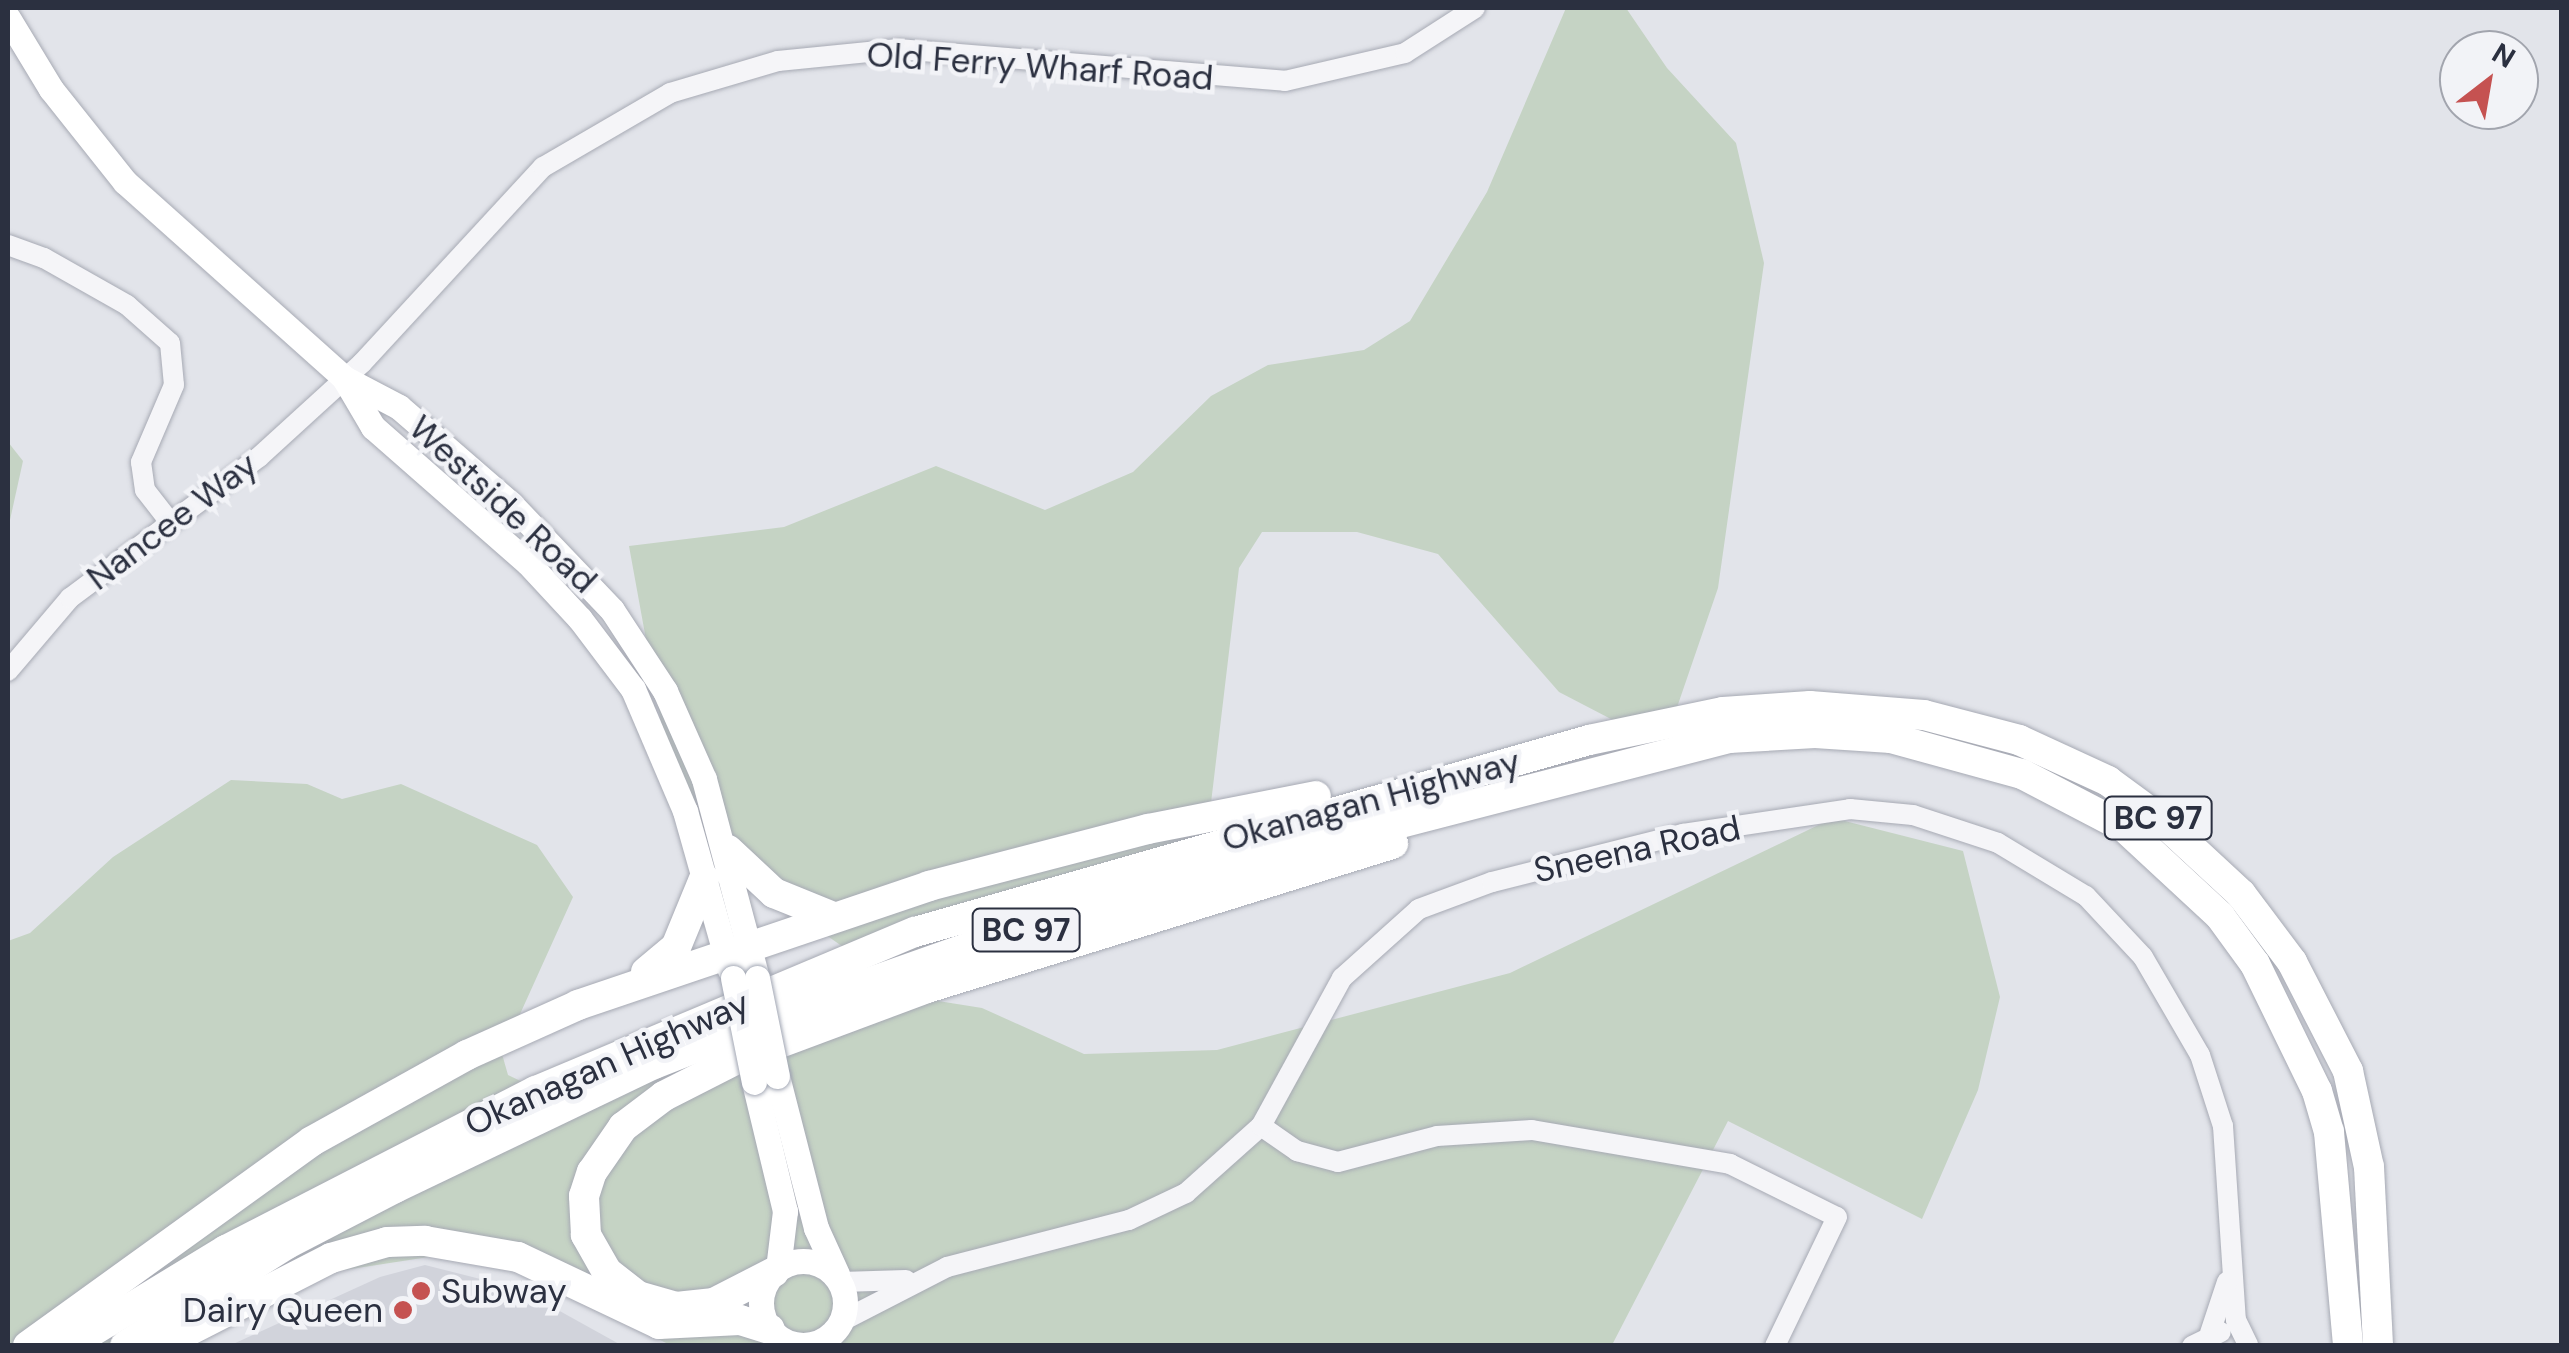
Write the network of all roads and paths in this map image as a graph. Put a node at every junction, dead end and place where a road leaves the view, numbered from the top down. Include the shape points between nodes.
1 (1476, 8) edge
2 (8, 18) edge
3 (8, 246) edge
4 (344, 378) junction
5 (169, 522) junction
6 (8, 671) edge
7 (1589, 740) junction
8 (1600, 772) junction
9 (728, 850) junction
10 (704, 879) junction
11 (831, 916) junction
12 (741, 963) junction
13 (624, 988) junction
14 (766, 1079) junction
15 (1261, 1126) junction
16 (2232, 1260) junction
17 (776, 1270) junction
18 (922, 1277) junction
19 (840, 1280) junction
20 (830, 1335) edge
21 (773, 1336) edge
22 (2201, 1339) edge
23 (2248, 1345) edge
24 (28, 1346) edge
25 (68, 1346) edge
26 (125, 1346) edge
27 (159, 1346) edge
28 (1775, 1346) edge
29 (2348, 1346) edge
30 (2378, 1346) edge

1 - 4 street, Old Ferry Wharf Road via 1405,53 1285,81 898,50 778,60 686,86 544,168
2 - 4 main road, Westside Road via 51,89 125,182
3 - 5 street via 44,258 127,305 170,342 174,385 141,462 145,490
4 - 5 street, Nancee Way via 259,458
4 - 9 main road, Westside Road via 413,419 549,539 612,610 672,706
4 - 10 main road, Westside Road via 373,427 528,563 605,649 648,718
5 - 6 street, Nancee Way via 70,598
7 - 11 highway via 1148,829
7 - 25 highway, Okanagan Highway / BC 97 via 897,939 536,1091 226,1250
7 - 30 highway, Okanagan Highway / BC 97 via 1723,712 1810,706 1924,715 2019,740 2108,782 2162,820 2241,894 2292,962 2348,1071 2369,1166
8 - 17 highway via 1332,865 910,995 737,1058 664,1096 623,1127 584,1196 586,1235 607,1272 638,1296 676,1307 714,1303
8 - 26 highway, Okanagan Highway / BC 97 via 1277,856 973,946 755,1024 654,1064 395,1188 287,1244
8 - 29 highway, Okanagan Highway / BC 97 via 1729,738 1891,738 2022,774 2124,827 2220,916 2298,1044 2329,1132
9 - 11 highway via 774,893
9 - 12 main road, Westside Road
10 - 12 main road, Westside Road
10 - 13 highway via 676,947
11 - 12 highway
12 - 13 highway
12 - 14 main road, Westside Road, bridge
13 - 24 highway via 467,1055 312,1142
14 - 17 main road, Westside Road via 784,1211
14 - 19 main road, Westside Road
15 - 16 street, Sneena Road via 1342,978 1419,908 1492,882 1683,834 1850,809 1912,815 1998,842 2086,896 2143,957 2200,1055 2223,1126
15 - 18 street, Sneena Road via 1222,1165 1158,1209
15 - 28 street via 1297,1152 1338,1162 1436,1136 1532,1130 1730,1164 1837,1217
16 - 22 street, Sneena Road
16 - 23 street, Sneena Road via 2236,1320
17 - 19 main road via 817,1262
17 - 21 main road via 761,1304
18 - 19 street, Sneena Road via 869,1286
18 - 20 street, Sneena Road
19 - 20 main road
20 - 21 main road via 801,1345
21 - 27 highway via 740,1320 658,1324 518,1257 425,1240 387,1242 331,1258
22 - 23 street via 2224,1332

